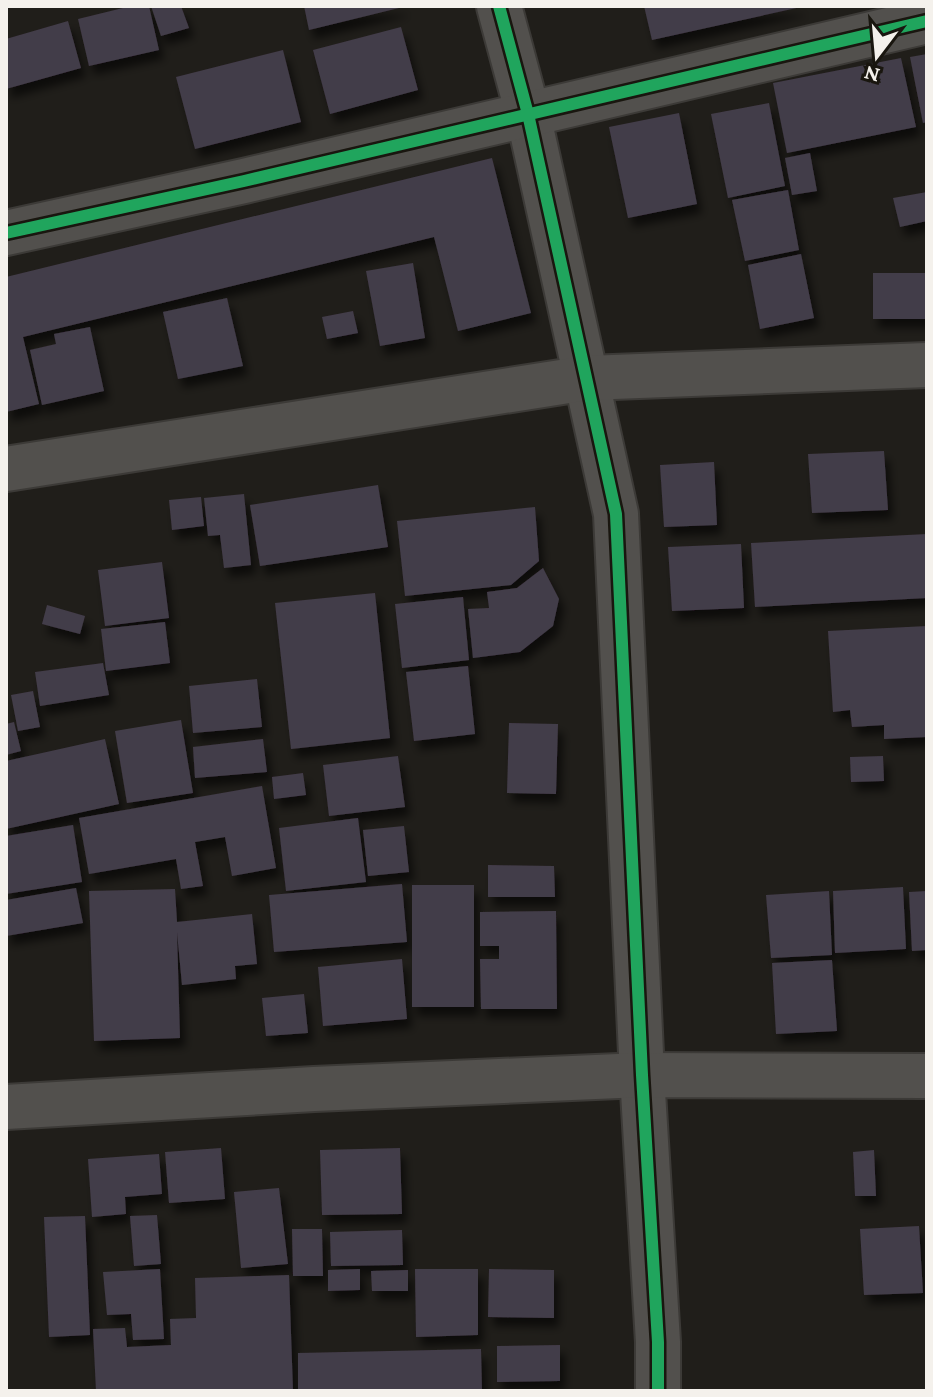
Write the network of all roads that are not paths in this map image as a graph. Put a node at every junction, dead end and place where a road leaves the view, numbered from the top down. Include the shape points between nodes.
1 (499, 6) edge
2 (927, 21) edge
3 (528, 114) junction
4 (6, 233) edge
5 (927, 365) edge
6 (587, 378) junction
7 (6, 469) edge
8 (642, 1075) junction
9 (927, 1076) edge
10 (6, 1107) edge
11 (658, 1391) edge

1 - 3 street
2 - 3 street
3 - 4 street
3 - 6 street
5 - 6 street
6 - 7 street
6 - 8 street via 616,514
8 - 9 street
8 - 10 street
8 - 11 street

